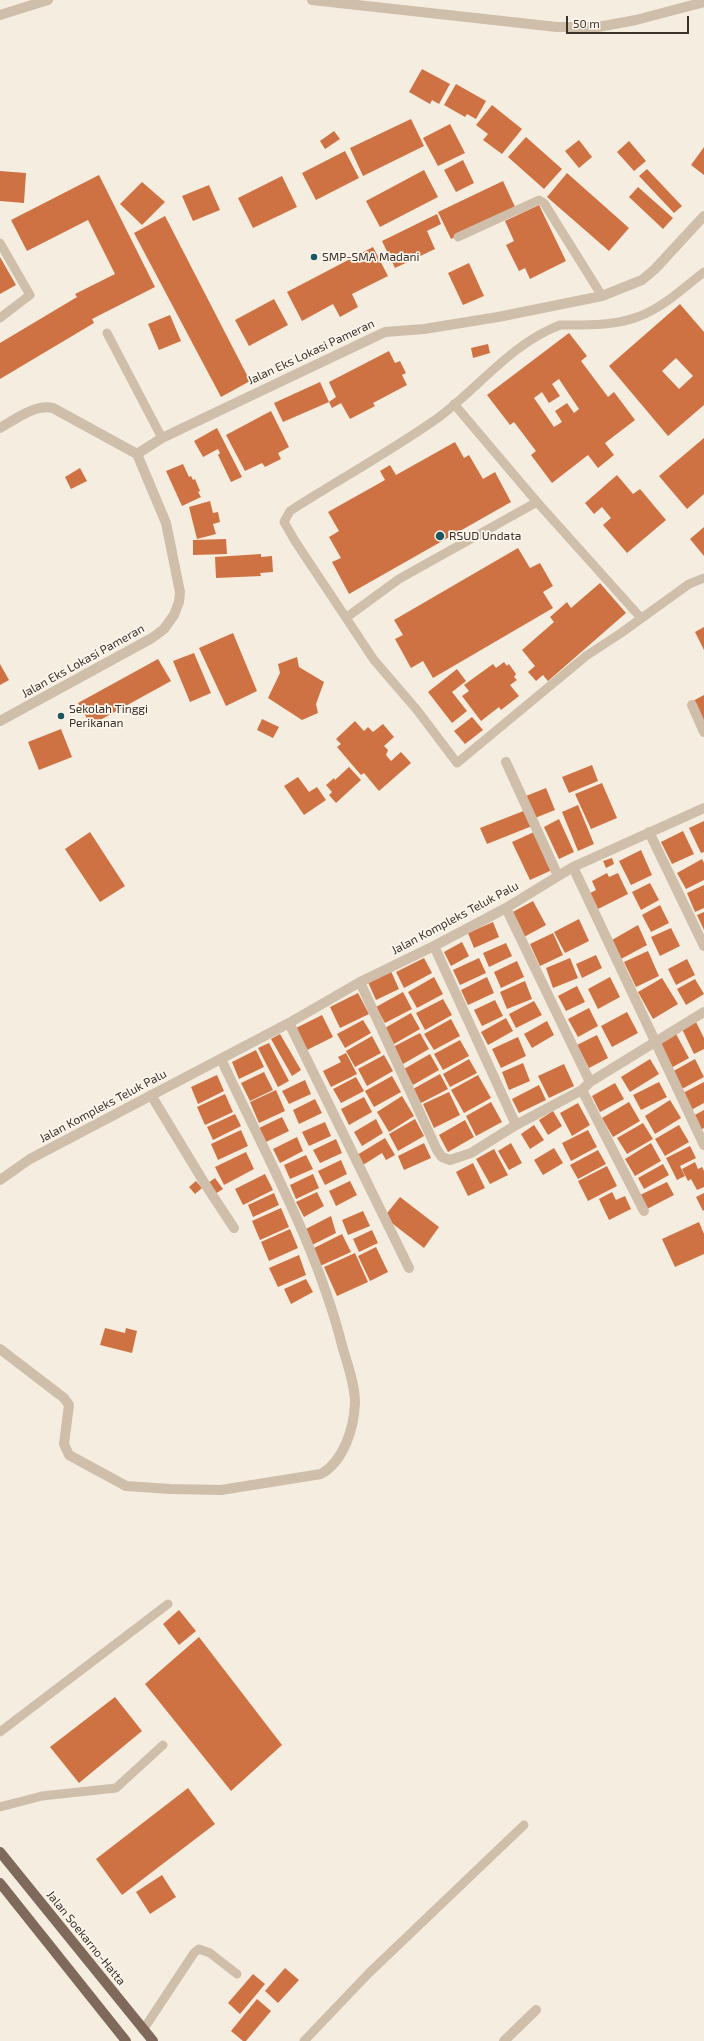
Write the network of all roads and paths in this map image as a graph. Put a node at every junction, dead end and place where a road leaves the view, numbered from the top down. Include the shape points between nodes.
1 (48, 0) edge
2 (312, 0) edge
3 (704, 2) edge
4 (0, 16) edge
5 (704, 216) edge
6 (458, 237) dead end
7 (0, 243) edge
8 (704, 272) edge
9 (602, 296) junction
10 (0, 318) edge
11 (106, 333) dead end
12 (454, 404) junction
13 (1, 426) edge
14 (162, 438) junction
15 (137, 454) junction
16 (537, 502) junction
17 (704, 578) edge
18 (346, 618) junction
19 (641, 618) junction
20 (692, 704) dead end
21 (0, 721) edge
22 (704, 732) edge
23 (506, 762) dead end
24 (704, 808) edge
25 (649, 832) junction
26 (573, 867) junction
27 (558, 876) junction
28 (506, 908) junction
29 (434, 946) junction
30 (704, 946) edge
31 (360, 982) junction
32 (704, 1012) edge
33 (289, 1023) junction
34 (655, 1042) junction
35 (221, 1059) junction
36 (590, 1082) junction
37 (582, 1090) junction
38 (151, 1096) junction
39 (516, 1125) junction
40 (704, 1145) edge
41 (0, 1180) edge
42 (644, 1211) dead end
43 (234, 1228) dead end
44 (409, 1268) dead end
45 (0, 1349) edge
46 (168, 1604) dead end
47 (0, 1732) edge
48 (163, 1744) dead end
49 (0, 1807) edge
50 (524, 1825) dead end
51 (0, 1852) edge
52 (0, 1883) edge
53 (237, 1974) dead end
54 (536, 2010) dead end
55 (143, 2030) junction
56 (126, 2041) edge
57 (153, 2041) edge
58 (304, 2041) edge
59 (504, 2041) edge

1 - 4 street
2 - 3 street via 557,27 606,25 636,20
5 - 9 street, Jalan Eks Lokasi Pameran via 642,280
6 - 9 lane via 539,200 544,203
7 - 10 lane via 30,295
8 - 12 lane via 659,306 640,316 618,322 560,325 551,328 518,349
9 - 14 street, Jalan Eks Lokasi Pameran via 424,329 385,332
11 - 14 lane
12 - 16 lane
12 - 18 lane via 435,420 290,511 284,522
13 - 15 street via 45,406
14 - 15 street, Jalan Eks Lokasi Pameran
15 - 21 street, Jalan Eks Lokasi Pameran via 166,523 180,592 174,615 164,629 152,638
16 - 18 lane via 400,579
16 - 19 lane
17 - 19 lane via 688,584
18 - 19 lane via 374,660 417,710 457,763 586,656
20 - 22 street
23 - 27 street
24 - 25 street, Jalan Kompleks Teluk Palu
25 - 26 street, Jalan Kompleks Teluk Palu
25 - 30 street
26 - 27 street, Jalan Kompleks Teluk Palu
26 - 34 street
27 - 28 street, Jalan Kompleks Teluk Palu
28 - 29 street, Jalan Kompleks Teluk Palu
28 - 36 street
29 - 31 street, Jalan Kompleks Teluk Palu
29 - 39 street
31 - 33 street, Jalan Kompleks Teluk Palu
31 - 39 street via 442,1157 450,1160 471,1153
32 - 34 street
33 - 35 street, Jalan Kompleks Teluk Palu
33 - 44 street
34 - 36 street
34 - 40 street
35 - 38 street, Jalan Kompleks Teluk Palu
35 - 45 street via 300,1228 333,1309 355,1403 346,1444 329,1470 321,1474 221,1490 126,1486 69,1454 64,1444 69,1405 64,1398
36 - 37 street
37 - 39 street
37 - 42 street
38 - 41 street, Jalan Kompleks Teluk Palu via 30,1159
38 - 43 street
46 - 47 lane
48 - 49 lane via 116,1788 42,1796
50 - 58 lane via 369,1973
51 - 55 main road, Jalan Soekarno-Hatta
52 - 56 main road
53 - 55 lane via 210,1953 199,1950 194,1953
54 - 59 street
55 - 57 main road, Jalan Soekarno-Hatta

